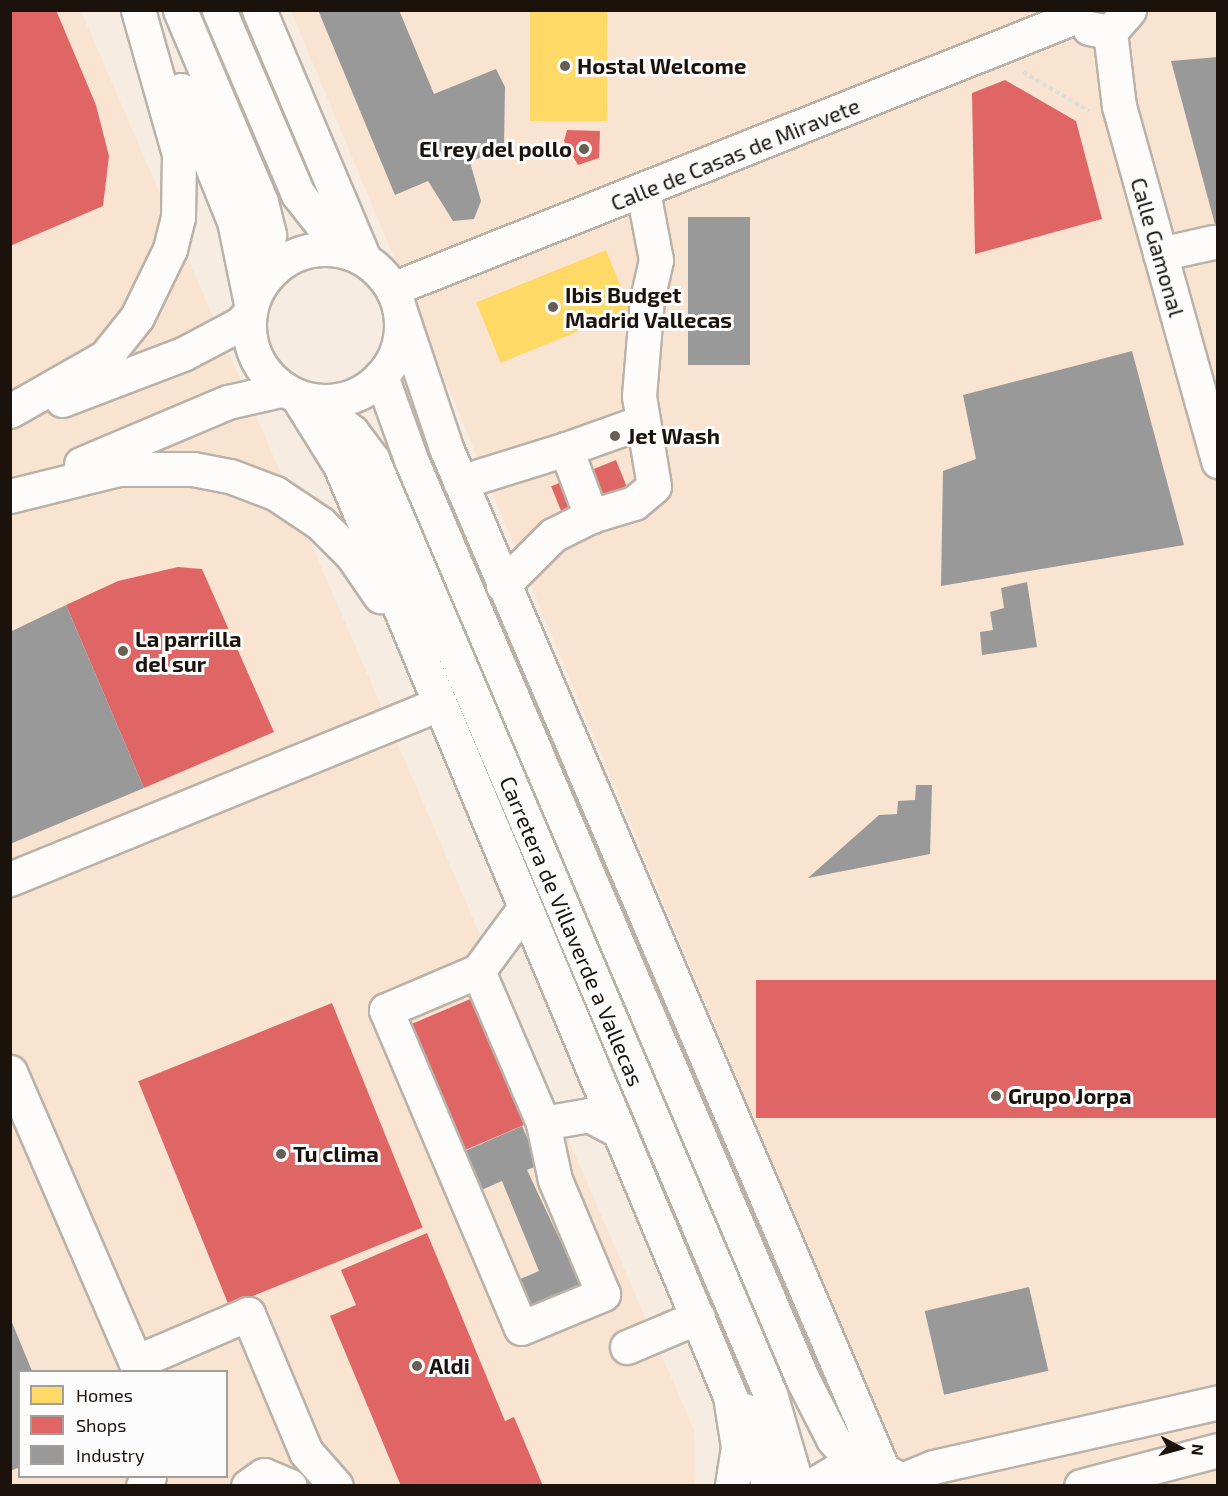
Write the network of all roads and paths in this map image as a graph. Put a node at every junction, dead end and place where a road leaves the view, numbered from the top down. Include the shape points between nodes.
1 (140, 10) edge
2 (180, 10) edge
3 (219, 10) edge
4 (259, 10) edge
5 (1076, 13) edge
6 (1120, 21) edge
7 (1015, 67) dead end
8 (1093, 113) dead end
9 (644, 191) junction
10 (1213, 242) dead end
11 (353, 254) junction
12 (1160, 254) junction
13 (255, 299) junction
14 (396, 300) junction
15 (381, 376) junction
16 (297, 395) junction
17 (10, 411) edge
18 (10, 420) edge
19 (642, 422) junction
20 (566, 449) junction
21 (1218, 461) edge
22 (460, 483) junction
23 (10, 495) edge
24 (591, 516) junction
25 (503, 585) junction
26 (404, 628) junction
27 (436, 705) junction
28 (10, 879) edge
29 (523, 910) junction
30 (478, 971) junction
31 (10, 1072) edge
32 (543, 1123) junction
33 (619, 1131) junction
34 (698, 1317) junction
35 (627, 1347) dead end
36 (138, 1367) edge
37 (730, 1396) junction
38 (1218, 1402) edge
39 (1218, 1450) edge
40 (889, 1475) edge
41 (248, 1485) edge
42 (290, 1485) edge
43 (336, 1485) edge
44 (732, 1485) edge
45 (769, 1485) edge
46 (797, 1485) edge
47 (811, 1485) edge
48 (1081, 1485) edge

1 - 13 main road via 225,196
1 - 17 main road via 179,153 179,207 170,249 137,317 105,357
2 - 13 main road via 261,202 269,235
3 - 11 main road via 298,194
4 - 11 main road
5 - 6 main road via 1091,30
5 - 9 main road, Calle de Casas de Miravete
6 - 12 main road, Calle Gamonal via 1119,106
7 - 8 path
9 - 14 main road, Calle de Casas de Miravete
9 - 19 main road via 657,243 641,350
10 - 12 main road
11 - 13 main road via 298,253
11 - 14 main road
12 - 21 main road, Calle Gamonal
13 - 16 main road via 256,357
13 - 18 main road via 240,324 183,354
14 - 15 main road via 394,360
14 - 22 main road
15 - 16 main road via 361,393 336,400
15 - 40 main road, Carretera de Villaverde a Vallecas via 412,462 802,1380 833,1439
16 - 23 main road via 228,402
16 - 26 main road via 339,465 390,583
16 - 46 main road, Carretera de Villaverde a Vallecas via 352,432 372,459 770,1395
19 - 20 main road
19 - 24 main road via 656,471 654,486 634,503
20 - 22 main road
20 - 24 main road
22 - 25 main road
23 - 26 main road via 119,470 155,467 193,469 255,484 320,523 352,555
24 - 25 main road via 553,535
25 - 40 main road
26 - 27 main road
27 - 28 main road
27 - 29 main road
29 - 30 main road
29 - 33 main road
30 - 32 main road
30 - 32 main road via 386,1010 521,1328 603,1294 555,1180
31 - 36 main road
32 - 33 main road via 589,1115
33 - 34 main road
34 - 35 main road
34 - 37 main road
36 - 43 main road via 248,1314 306,1452
37 - 44 main road via 738,1447
37 - 45 main road via 742,1406
38 - 40 main road
39 - 48 main road
40 - 47 main road via 836,1471
41 - 42 main road via 264,1475

